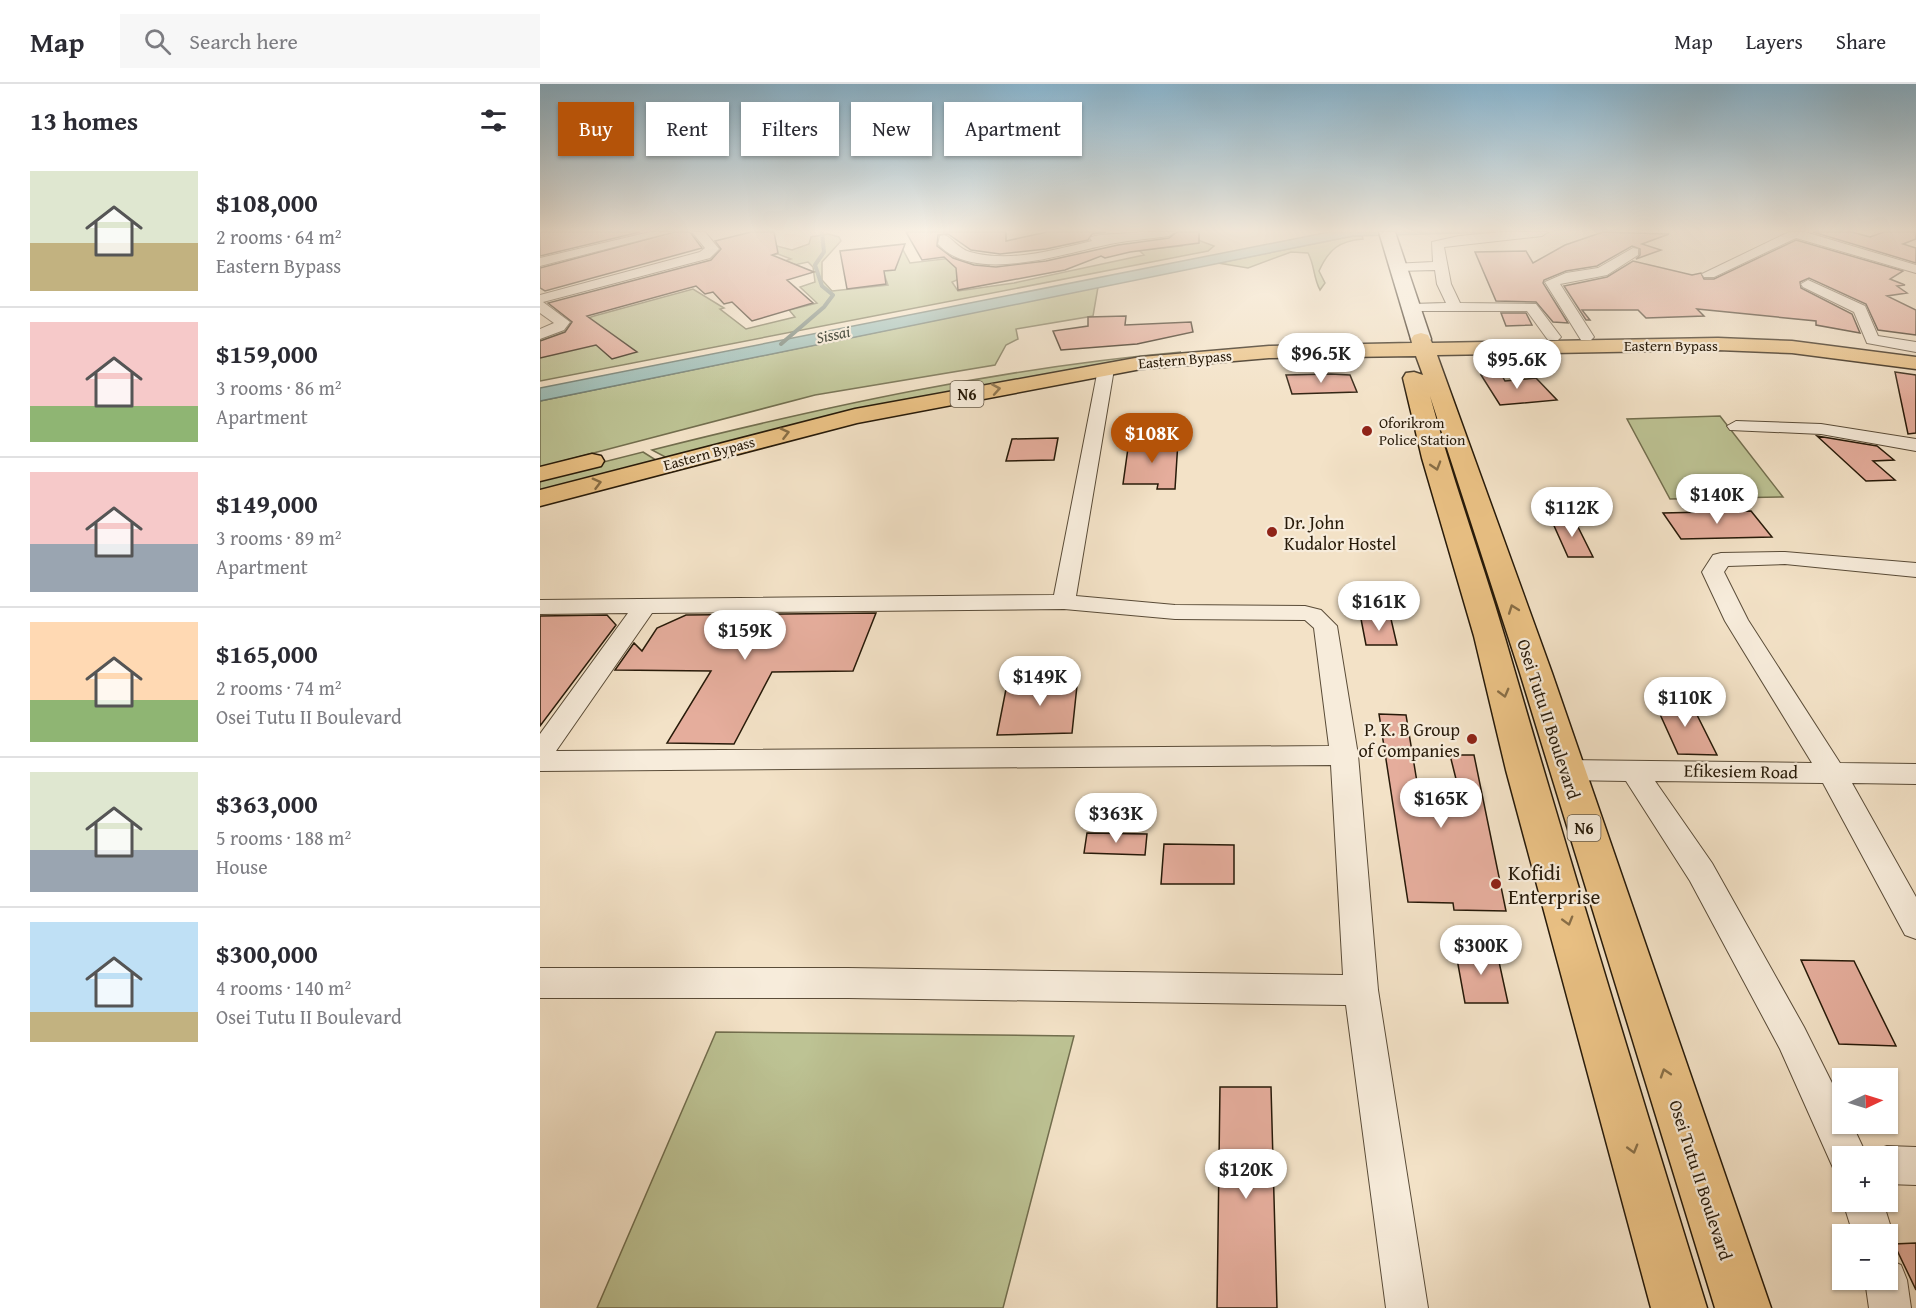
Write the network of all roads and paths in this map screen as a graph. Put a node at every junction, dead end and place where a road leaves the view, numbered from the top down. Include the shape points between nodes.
1 (577, 289) edge
2 (1398, 289) edge
3 (1446, 289) edge
4 (1556, 289) edge
5 (1819, 289) edge
6 (540, 299) edge
7 (540, 306) edge
8 (1455, 307) junction
9 (1411, 308) junction
10 (540, 334) edge
11 (1553, 337) junction
12 (1586, 337) junction
13 (1398, 340) junction
14 (1916, 347) edge
15 (1329, 352) junction
16 (1916, 354) edge
17 (1916, 363) edge
18 (1106, 369) junction
19 (1416, 385) junction
20 (800, 408) dead end
21 (1736, 426) dead end
22 (1916, 445) edge
23 (608, 457) dead end
24 (540, 474) edge
25 (540, 498) edge
26 (1916, 570) edge
27 (1064, 602) junction
28 (645, 606) junction
29 (540, 607) edge
30 (540, 754) edge
31 (1344, 754) junction
32 (540, 761) edge
33 (1565, 770) junction
34 (1634, 770) junction
35 (1832, 772) junction
36 (1916, 774) edge
37 (1916, 926) edge
38 (540, 983) edge
39 (1361, 990) junction
40 (1843, 1146) edge
41 (1898, 1165) edge
42 (1916, 1166) edge
43 (1887, 1290) edge
44 (1407, 1308) edge
45 (1679, 1308) edge
46 (1743, 1308) edge
47 (1890, 1308) edge

1 - 6 street
2 - 9 main road, Osei Tutu II Boulevard
3 - 8 street
4 - 12 street
5 - 14 street via 1860,309 1872,340
7 - 10 street via 562,322
8 - 9 street
8 - 11 street via 1531,307
9 - 13 main road, Osei Tutu II Boulevard
11 - 12 highway, Eastern Bypass
11 - 13 highway, Eastern Bypass
12 - 16 highway, Eastern Bypass via 1779,337
13 - 15 highway, Eastern Bypass / N6
13 - 17 highway, Eastern Bypass via 1792,347
13 - 19 highway, Osei Tutu II Boulevard / N6
13 - 20 highway, Eastern Bypass / N6 via 1155,350 937,381
33 -> 13 highway, Osei Tutu II Boulevard / N6 via 1536,674
15 - 18 highway, Eastern Bypass / N6 via 1198,357
15 - 19 highway via 1383,363
25 -> 18 highway, Eastern Bypass / N6 via 855,416
18 - 27 street
19 -> 45 highway, Osei Tutu II Boulevard / N6
21 - 22 street via 1832,430
23 - 24 highway
26 - 35 street via 1785,558 1729,558 1715,565 1713,572 1737,621
27 - 28 street
27 - 31 street via 1175,612 1314,615 1325,626
28 - 29 street
28 - 30 street
31 - 32 street
31 - 39 street
33 - 34 street, Efikesiem Road
46 -> 33 highway, Osei Tutu II Boulevard / N6
34 - 35 street, Efikesiem Road
34 - 40 street via 1701,872 1792,1038
35 - 36 street, Efikesiem Road
35 - 37 street
38 - 39 street
39 - 44 street
41 - 42 street
43 - 47 street

